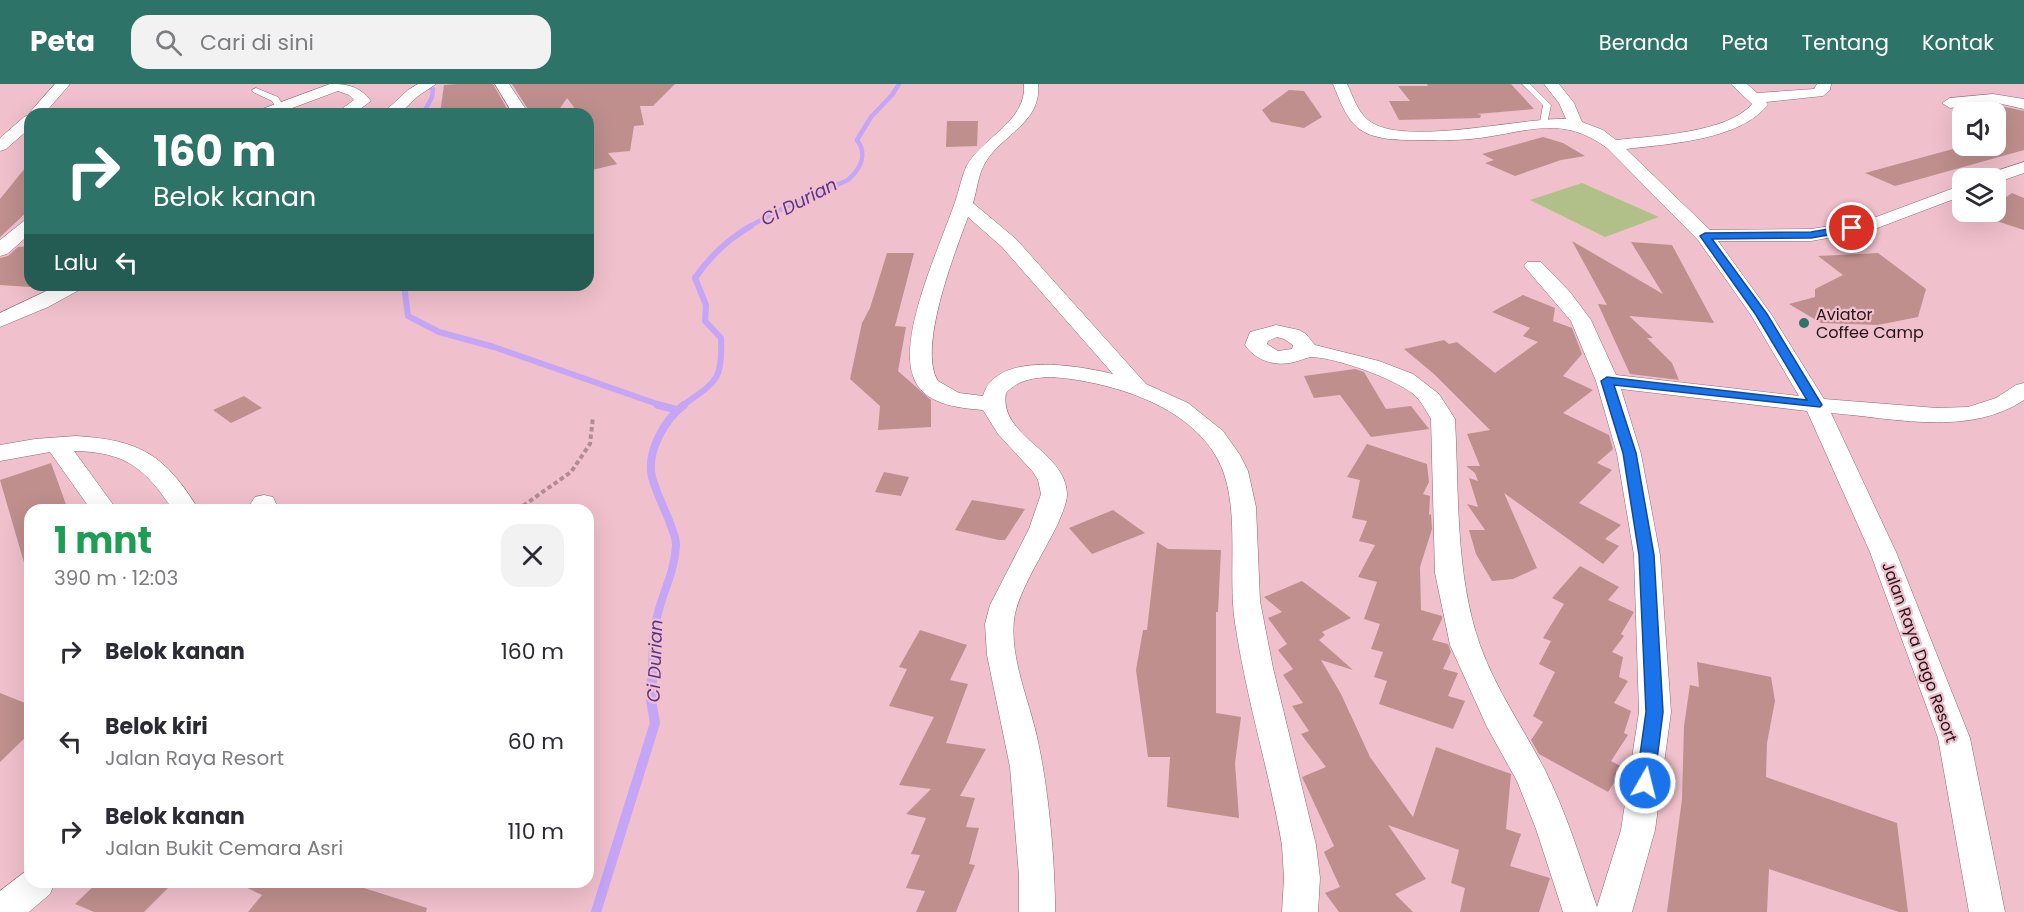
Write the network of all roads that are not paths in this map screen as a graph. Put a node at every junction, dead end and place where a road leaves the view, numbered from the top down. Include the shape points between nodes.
1 (63, 84) edge
2 (429, 84) edge
3 (502, 84) edge
4 (1031, 84) edge
5 (1340, 84) edge
6 (1526, 84) edge
7 (1551, 84) edge
8 (1738, 84) edge
9 (1824, 84) edge
10 (336, 85) edge
11 (256, 90) dead end
12 (1754, 98) junction
13 (1950, 104) dead end
14 (2024, 104) edge
15 (280, 107) joint
16 (41, 108) edge
17 (353, 108) edge
18 (397, 108) edge
19 (517, 108) edge
20 (1544, 122) junction
21 (24, 125) edge
22 (1583, 128) junction
23 (1694, 133) junction
24 (1613, 145) junction
25 (0, 146) edge
26 (2024, 167) edge
27 (2006, 173) edge
28 (1952, 194) edge
29 (964, 204) junction
30 (24, 230) edge
31 (1705, 236) junction
32 (0, 250) edge
33 (1534, 266) dead end
34 (63, 291) edge
35 (0, 321) edge
36 (1304, 349) dead end
37 (1607, 381) junction
38 (1137, 387) junction
39 (2024, 390) edge
40 (992, 403) junction
41 (1816, 405) junction
42 (58, 446) junction
43 (0, 453) edge
44 (100, 504) edge
45 (182, 504) edge
46 (30, 888) edge
47 (1988, 911) edge
48 (2, 912) edge
49 (1037, 912) edge
50 (1300, 912) edge
51 (1581, 912) edge
52 (1614, 912) edge

1 - 16 street
2 - 18 street
3 - 19 street
4 - 29 street via 1034,97 1030,106 980,156
5 - 20 street via 1361,122 1394,135 1481,133
6 - 20 lane via 1547,105
7 - 22 street
8 - 12 street
9 - 12 street via 1818,93
10 - 15 street
10 - 17 street via 354,92 363,101
11 - 15 lane via 271,96
12 - 23 street via 1760,104 1758,111 1746,119
13 - 14 street via 1993,98
20 - 22 street
21 - 25 street
22 - 23 street
22 - 24 street, Jalan Raya Dago Resort via 1605,137
23 - 24 street
24 - 31 street, Jalan Raya Dago Resort
26 - 27 street
28 - 31 street via 1872,225 1811,235
29 - 38 street via 1009,243
29 - 40 street via 928,311 920,357 922,375 930,387 946,397
30 - 32 street
31 - 41 street, Jalan Raya Dago Resort via 1761,314
33 - 37 street via 1581,320
34 - 35 street
36 - 51 street via 1370,364 1404,379 1430,398 1443,419 1449,573 1465,645 1503,727 1532,777
37 - 41 street
37 - 52 street via 1629,453 1647,555 1655,712 1638,830
38 - 40 street via 1090,375 1044,370 1007,382 995,391
38 - 50 street via 1166,400 1205,429 1227,454 1238,477 1246,600 1300,843 1304,885
39 - 41 street via 1970,414
40 - 49 street via 1005,428 1045,470 1054,496 999,621 1024,752 1039,888
41 - 47 street, Jalan Raya Dago Resort via 1883,552 1954,738
42 - 43 street
42 - 44 street
42 - 45 street via 105,446 131,453 148,463
46 - 48 street

